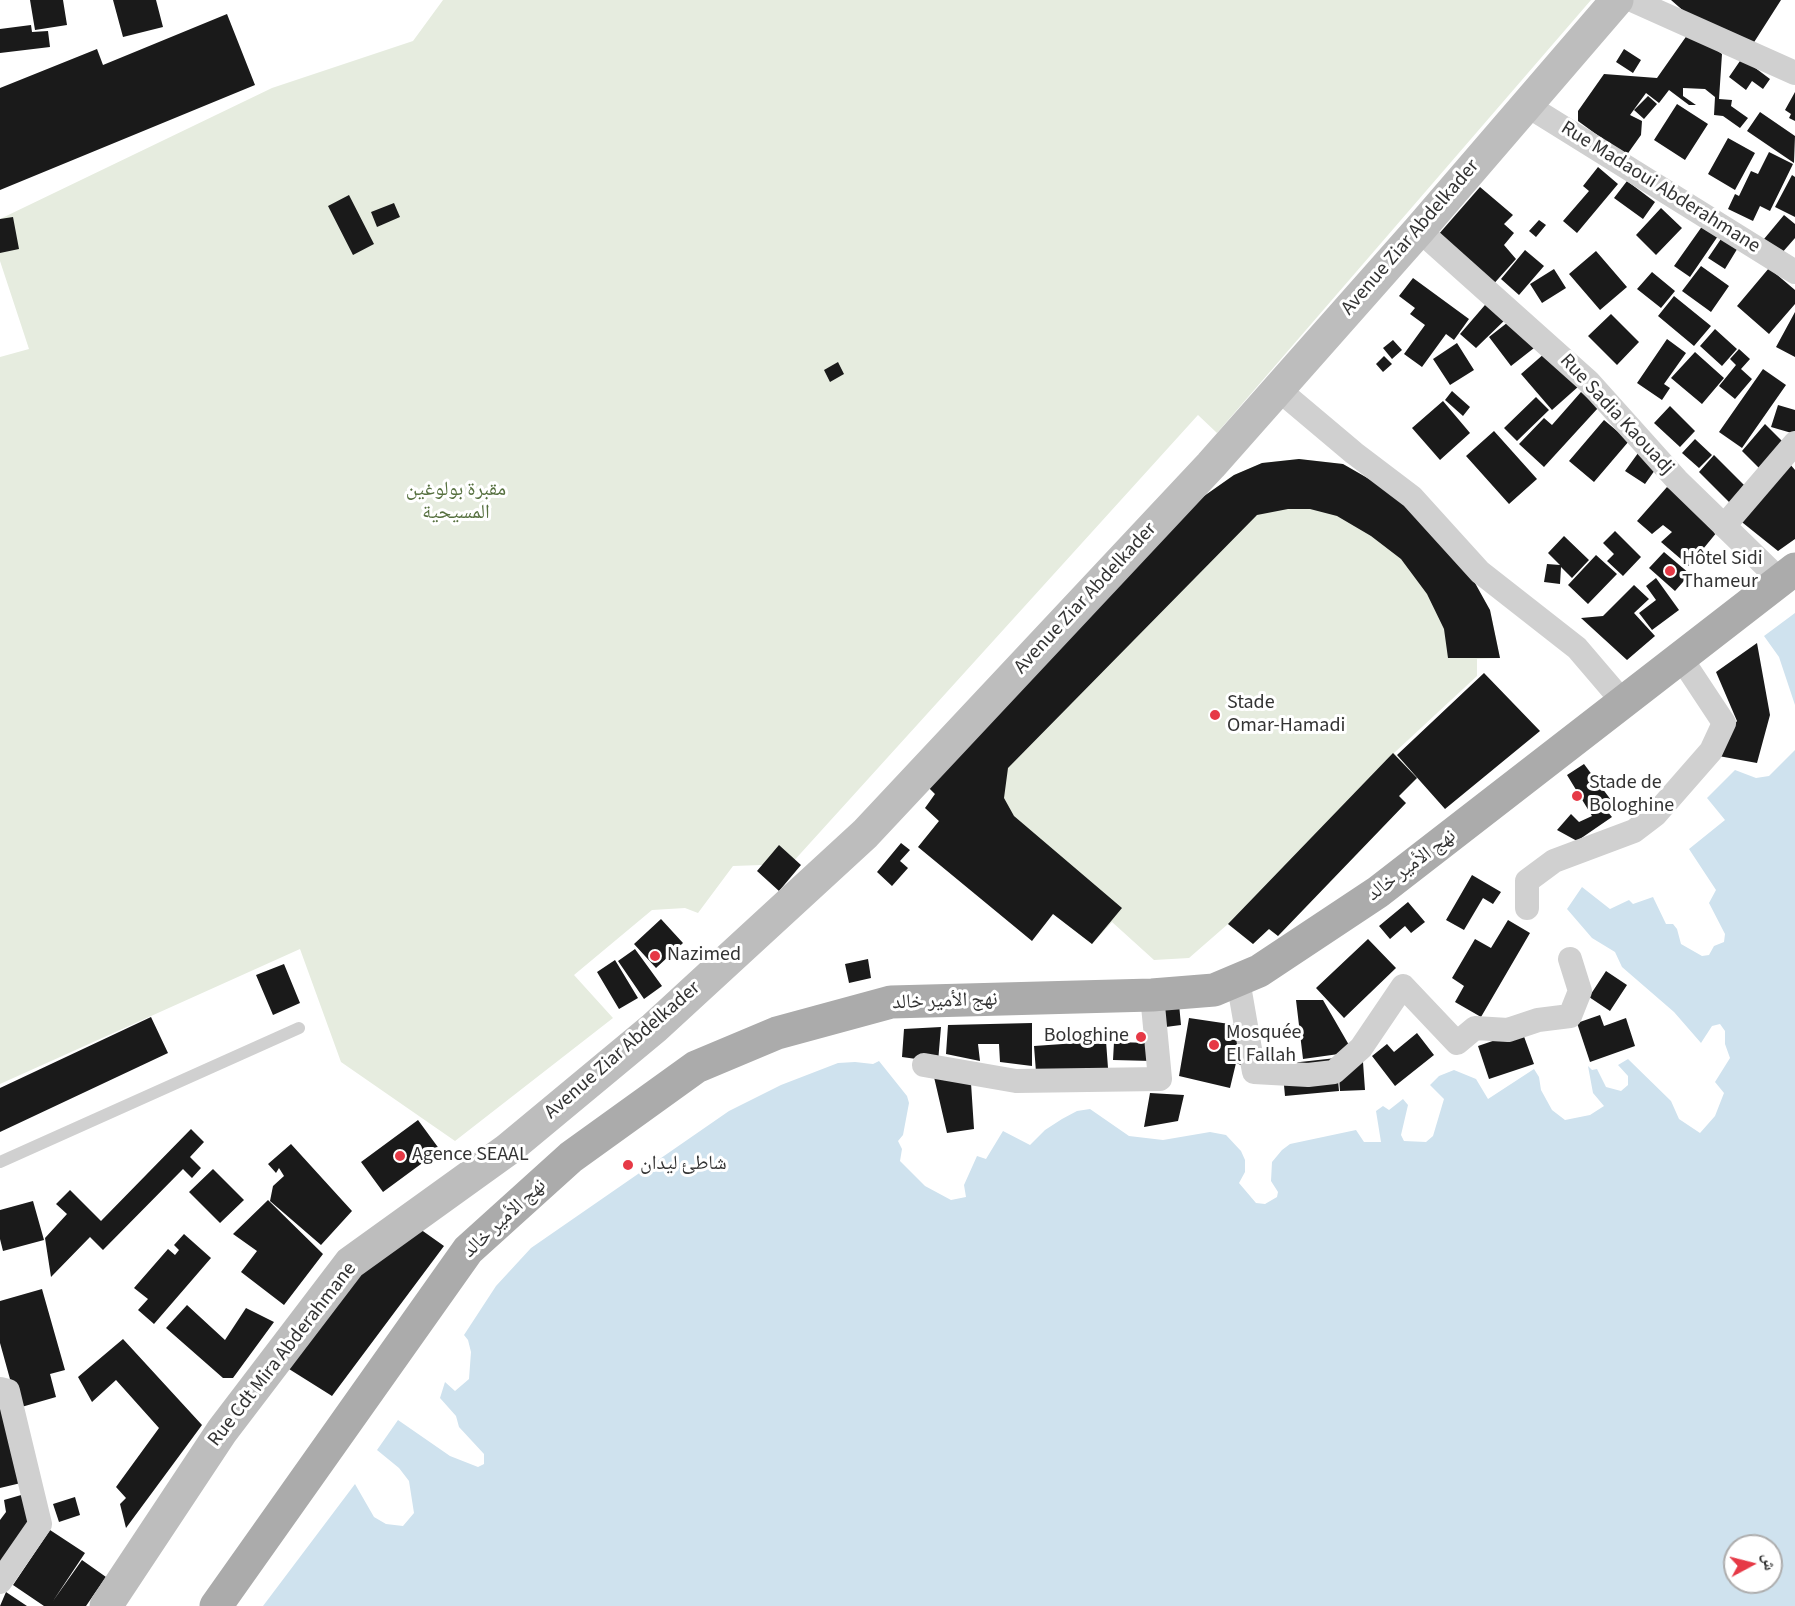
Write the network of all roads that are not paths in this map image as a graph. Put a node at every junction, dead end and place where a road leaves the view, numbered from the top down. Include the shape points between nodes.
1 (1617, 0) edge
2 (1632, 0) edge
3 (1795, 73) edge
4 (1525, 104) junction
5 (1419, 230) junction
6 (1795, 272) edge
7 (1278, 389) junction
8 (1795, 443) edge
9 (1724, 526) junction
10 (1788, 575) edge
11 (1681, 658) junction
12 (1624, 703) junction
13 (1527, 908) dead end
14 (1570, 959) dead end
15 (1238, 980) junction
16 (1152, 995) junction
17 (299, 1028) dead end
18 (924, 1065) dead end
19 (507, 1150) joint
20 (0, 1162) edge
21 (0, 1389) edge
22 (0, 1582) edge
23 (106, 1606) edge
24 (216, 1606) edge

1 - 4 main road, Avenue Ziar Abdelkader
2 - 3 street
4 - 5 main road, Avenue Ziar Abdelkader
4 - 6 street, Rue Madaoui Abderahmane
5 - 7 main road, Avenue Ziar Abdelkader
5 - 9 street, Rue Sadia Kaouadj via 1589,382
7 - 12 street via 1412,497 1480,572 1577,648
7 - 19 main road, Avenue Ziar Abdelkader via 865,834 654,1028
8 - 9 street
9 - 10 street, Rue Sadia Kaouadj
10 - 11 main road, نهج الأمير خالد
11 - 12 main road, نهج الأمير خالد
11 - 13 street via 1724,723 1711,751 1655,815 1634,831 1554,861 1527,881
12 - 15 main road, نهج الأمير خالد via 1378,892 1259,971
14 - 15 street via 1580,991 1570,1016 1538,1020 1508,1030 1475,1028 1457,1043 1403,986 1361,1048 1334,1072 1308,1075 1254,1072
15 - 16 main road, نهج الأمير خالد via 1214,990
16 - 18 street via 1160,1079 1016,1081
16 - 24 main road, نهج الأمير خالد via 891,1002 777,1033 696,1067 571,1157 468,1250
17 - 20 lane
19 - 23 main road, Rue Cdt Mira Abderahmane via 350,1263 222,1431
21 - 22 street via 8,1391 40,1524

